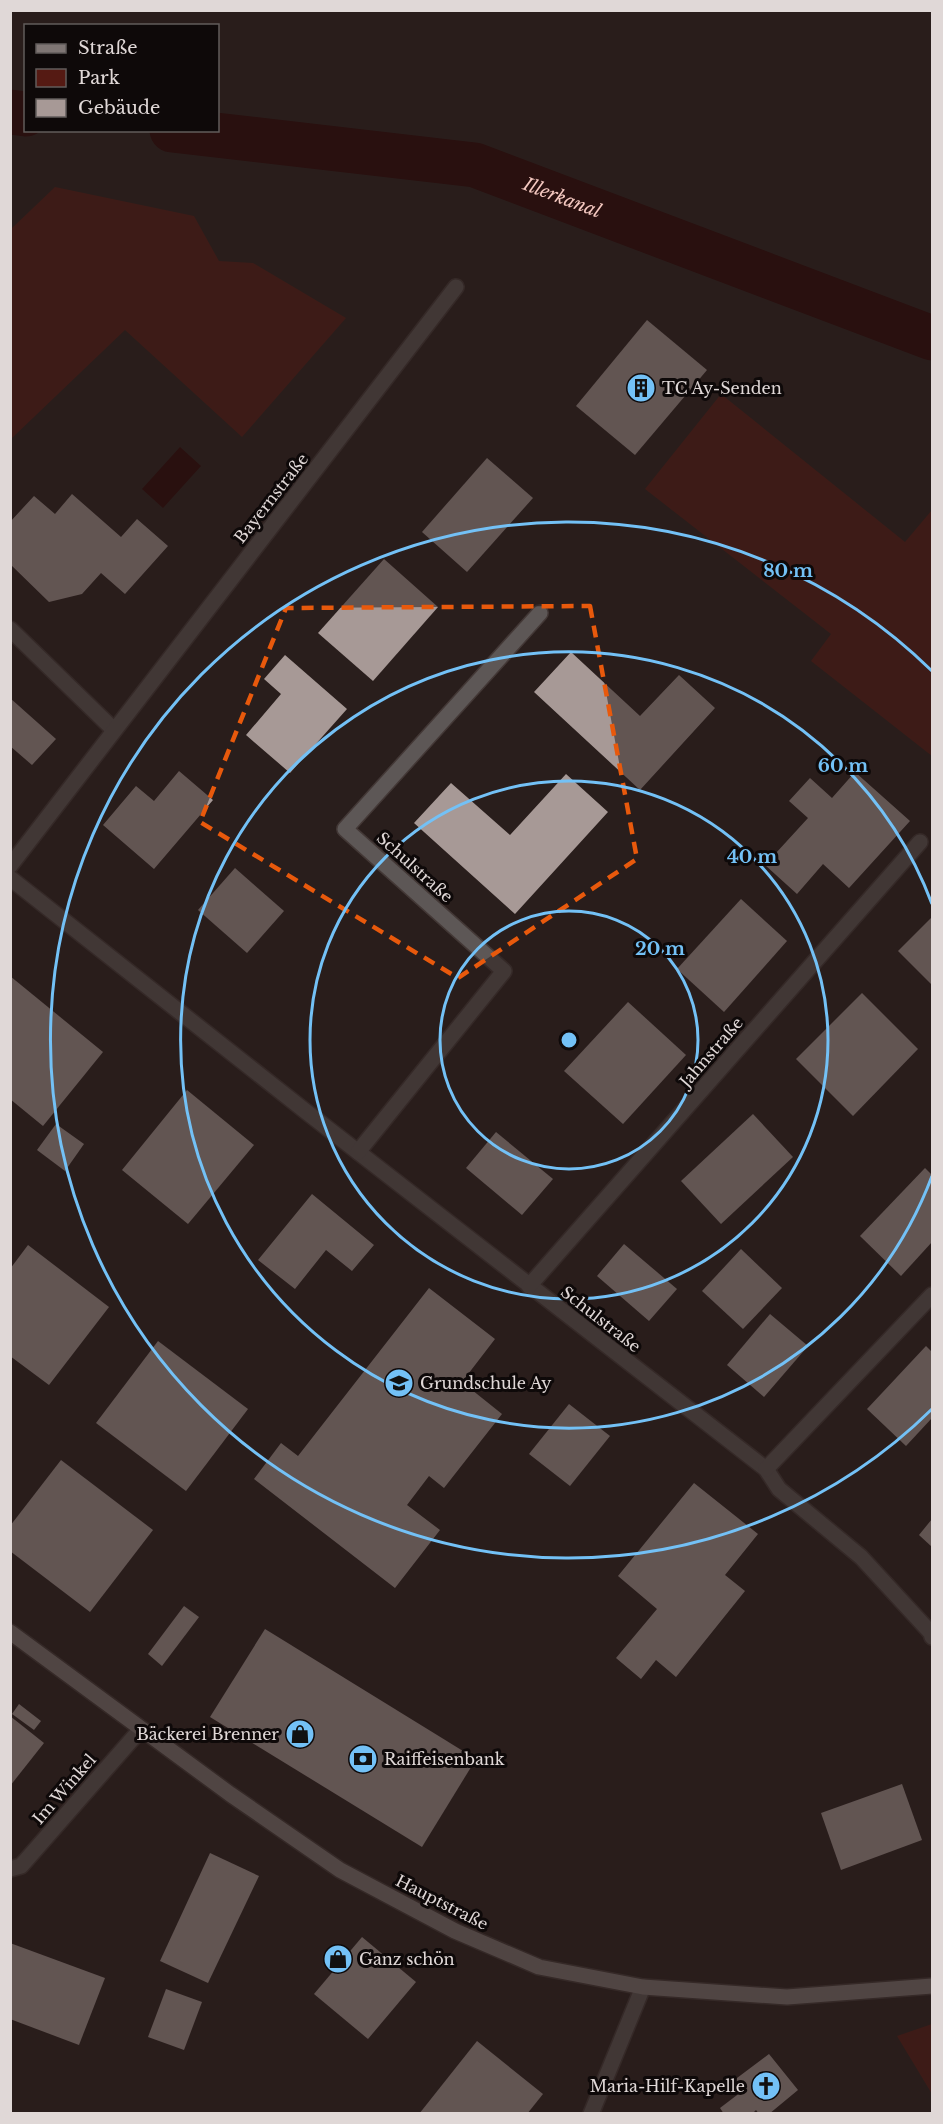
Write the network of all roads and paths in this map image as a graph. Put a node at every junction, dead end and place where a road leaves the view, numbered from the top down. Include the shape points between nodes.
1 (456, 287) dead end
2 (540, 614) dead end
3 (10, 629) edge
4 (114, 730) junction
5 (920, 842) dead end
6 (10, 866) edge
7 (10, 878) edge
8 (358, 1152) junction
9 (529, 1286) junction
10 (933, 1295) edge
11 (766, 1469) junction
12 (10, 1632) edge
13 (933, 1637) edge
14 (141, 1729) junction
15 (10, 1869) edge
16 (933, 1986) edge
17 (643, 1987) junction
18 (591, 2114) edge

1 - 4 street, Bayernstraße
2 - 8 street, Schulstraße via 345,829 504,971
3 - 4 street
4 - 6 street, Bayernstraße
5 - 9 street, Jahnstraße
7 - 8 street, Schulstraße
8 - 9 street, Schulstraße
9 - 11 street, Schulstraße
10 - 11 street
11 - 13 street, Schulstraße via 779,1490 861,1557
12 - 14 main road, Hauptstraße
14 - 15 street, Im Winkel via 21,1866
14 - 17 main road, Hauptstraße via 340,1870 455,1931 539,1967
16 - 17 main road, Hauptstraße via 787,1997
17 - 18 street

